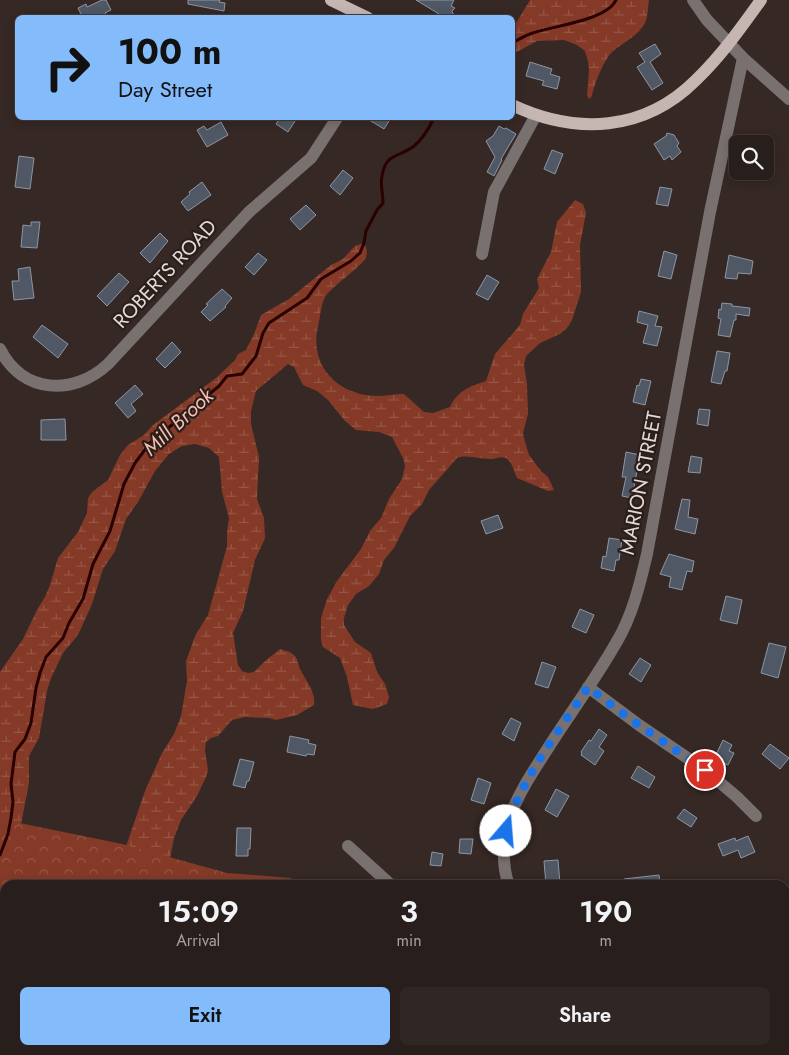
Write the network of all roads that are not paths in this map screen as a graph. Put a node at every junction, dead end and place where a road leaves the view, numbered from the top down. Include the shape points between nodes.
1 (331, 0) edge
2 (694, 0) edge
3 (761, 0) edge
4 (362, 15) edge
5 (730, 43) junction
6 (743, 58) junction
7 (789, 99) edge
8 (515, 106) edge
9 (536, 115) junction
10 (336, 120) edge
11 (482, 254) dead end
12 (0, 349) edge
13 (588, 687) junction
14 (756, 816) dead end
15 (348, 846) dead end
16 (385, 880) edge
17 (508, 880) edge

1 - 4 main road
2 - 5 street via 706,20
3 - 5 main road
5 - 6 street
5 - 9 main road via 683,92 641,116 588,125
6 - 7 street
6 - 13 street, MARION STREET via 710,212 640,585 617,643
8 - 9 main road
9 - 11 street via 494,192
10 - 12 street, ROBERTS ROAD via 311,158 249,212 108,364 92,376 69,385 38,383 14,370
13 - 14 street via 705,770
13 - 17 street, MARION STREET via 537,764 511,814 505,849
15 - 16 street

